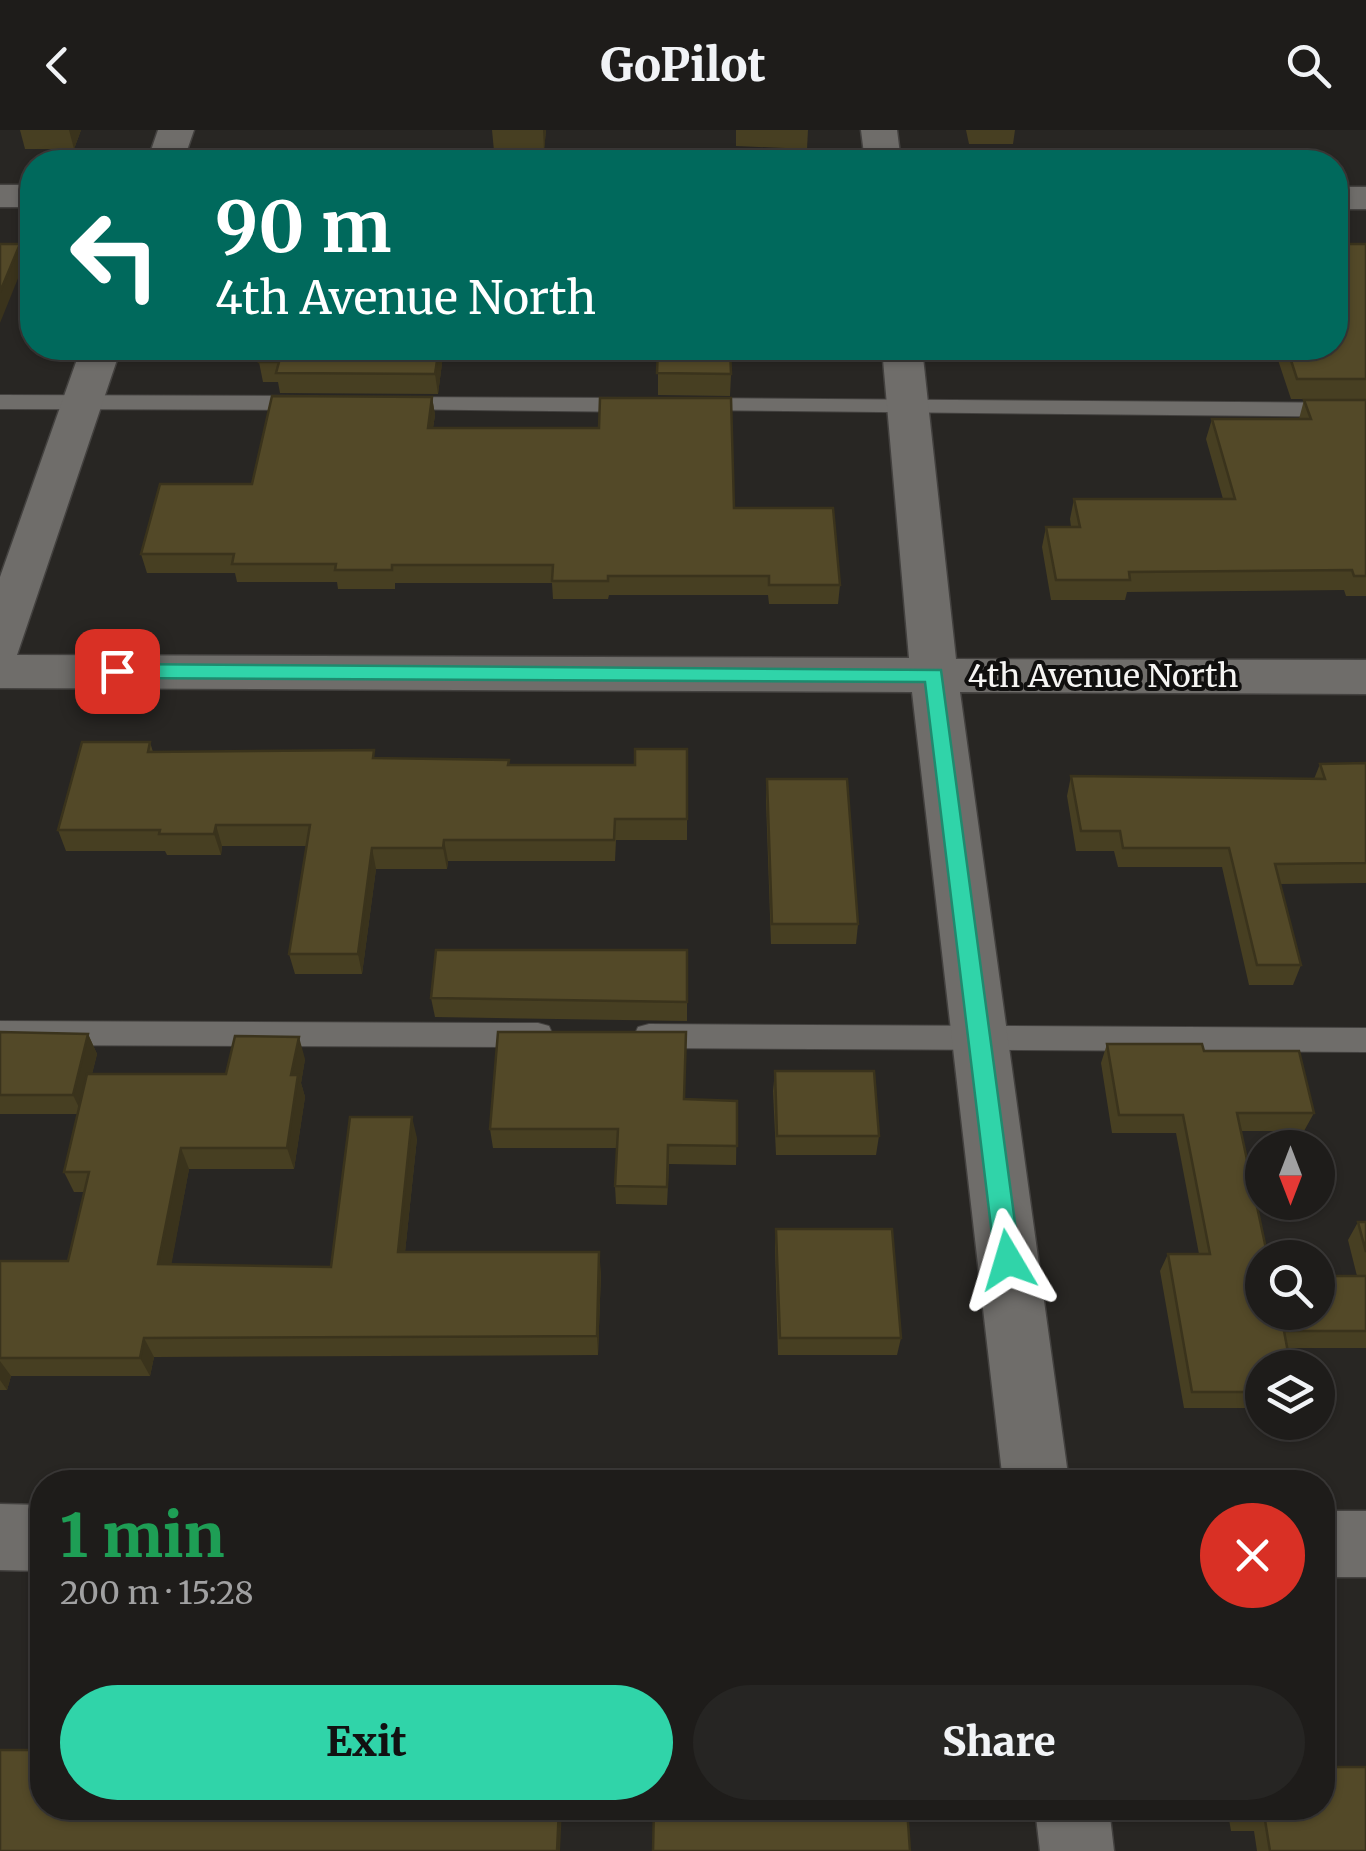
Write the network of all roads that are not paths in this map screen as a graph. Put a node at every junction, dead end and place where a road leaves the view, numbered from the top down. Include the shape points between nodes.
1 (98, 360) edge
2 (903, 360) edge
3 (0, 402) edge
4 (83, 402) junction
5 (338, 404) edge
6 (377, 404) edge
7 (908, 406) junction
8 (1366, 410) edge
9 (0, 644) edge
10 (0, 670) edge
11 (934, 675) junction
12 (1366, 677) edge
13 (0, 1033) edge
14 (560, 1036) edge
15 (620, 1036) edge
16 (980, 1038) junction
17 (1366, 1040) edge
18 (1034, 1470) edge
19 (0, 1538) edge
20 (30, 1538) edge
21 (1335, 1544) edge
22 (1366, 1544) edge
23 (1073, 1820) edge
24 (1077, 1851) edge

1 - 4 street
2 - 7 street
3 - 4 lane
4 - 5 lane
4 - 9 street
6 - 7 lane
7 - 8 lane
7 - 11 street
10 - 11 street, 4th Avenue North
11 - 12 street, 4th Avenue North
11 - 16 street
13 - 14 lane
15 - 16 lane
16 - 17 lane
16 - 18 street
19 - 20 street
21 - 22 street
23 - 24 street

